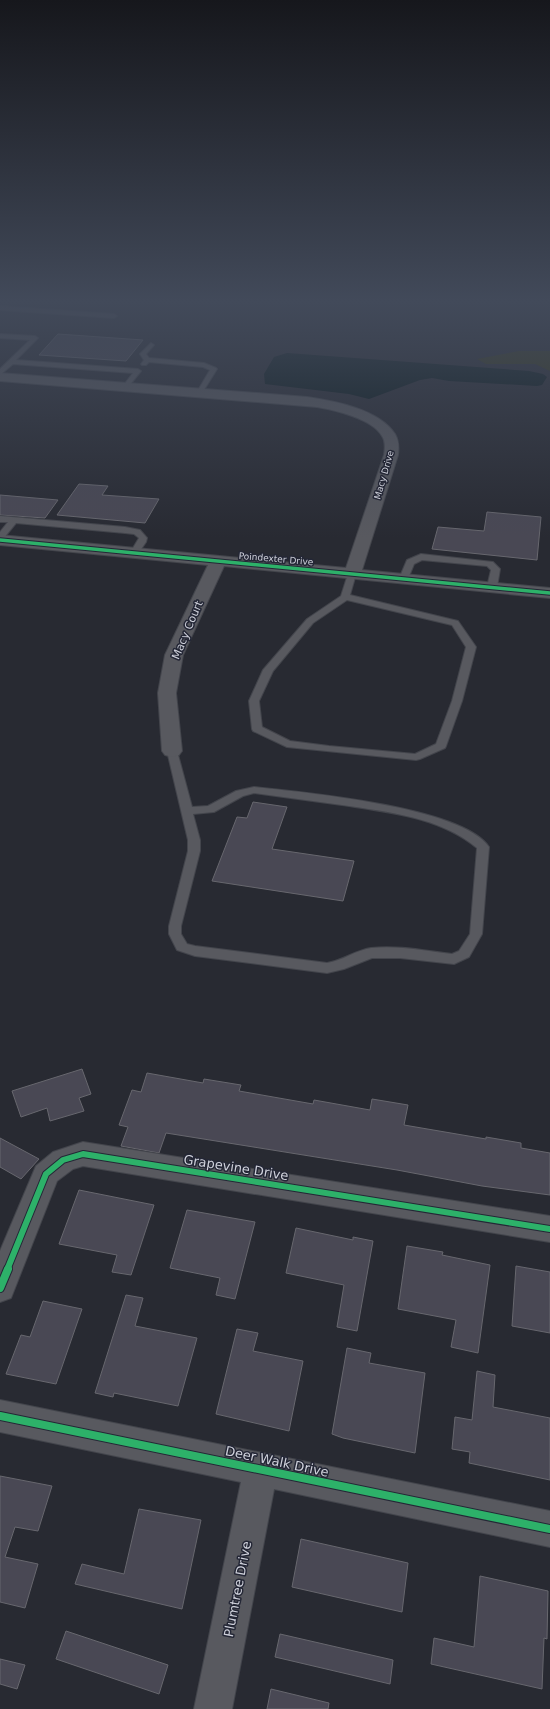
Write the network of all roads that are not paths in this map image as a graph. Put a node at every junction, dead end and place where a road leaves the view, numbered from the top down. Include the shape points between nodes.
1 (25, 379) edge
2 (132, 379) edge
3 (208, 379) edge
4 (126, 386) junction
5 (200, 392) junction
6 (0, 519) edge
7 (14, 520) junction
8 (0, 538) edge
9 (134, 553) junction
10 (218, 561) junction
11 (352, 574) junction
12 (404, 579) junction
13 (492, 587) junction
14 (550, 593) edge
15 (345, 597) junction
16 (172, 751) joint
17 (186, 811) junction
18 (550, 1229) edge
19 (0, 1288) edge
20 (0, 1416) edge
21 (261, 1469) junction
22 (550, 1529) edge
23 (213, 1709) edge

1 - 4 street, Macy Drive
2 - 4 lane
3 - 5 lane
4 - 5 street, Macy Drive
5 - 11 street, Macy Drive via 322,403 352,411 383,429 392,444 391,455
6 - 7 lane
7 - 8 lane
7 - 9 lane via 137,532 143,538
8 - 9 street, Poindexter Drive
9 - 10 street, Poindexter Drive
10 - 11 street, Poindexter Drive
10 - 16 street, Macy Court via 174,655 167,693
11 - 12 street, Poindexter Drive
11 - 15 lane
12 - 13 street, Poindexter Drive
12 - 13 lane via 410,562 421,557 490,564 496,569
13 - 14 street, Poindexter Drive
15 - 15 lane via 310,622 268,670 254,701 257,729 287,744 329,749 416,757 441,746 457,701 471,647 456,623
16 - 17 lane
17 - 17 lane via 194,840 194,851 174,926 182,947 195,951 327,968 371,953 454,959 464,954 476,934 483,847 464,832 419,816 376,807 254,790 240,793 210,809
18 - 19 street, Grapevine Drive via 83,1154 65,1159 54,1165 46,1174
20 - 21 street, Deer Walk Drive
21 - 22 street, Deer Walk Drive
21 - 23 street, Plumtree Drive

